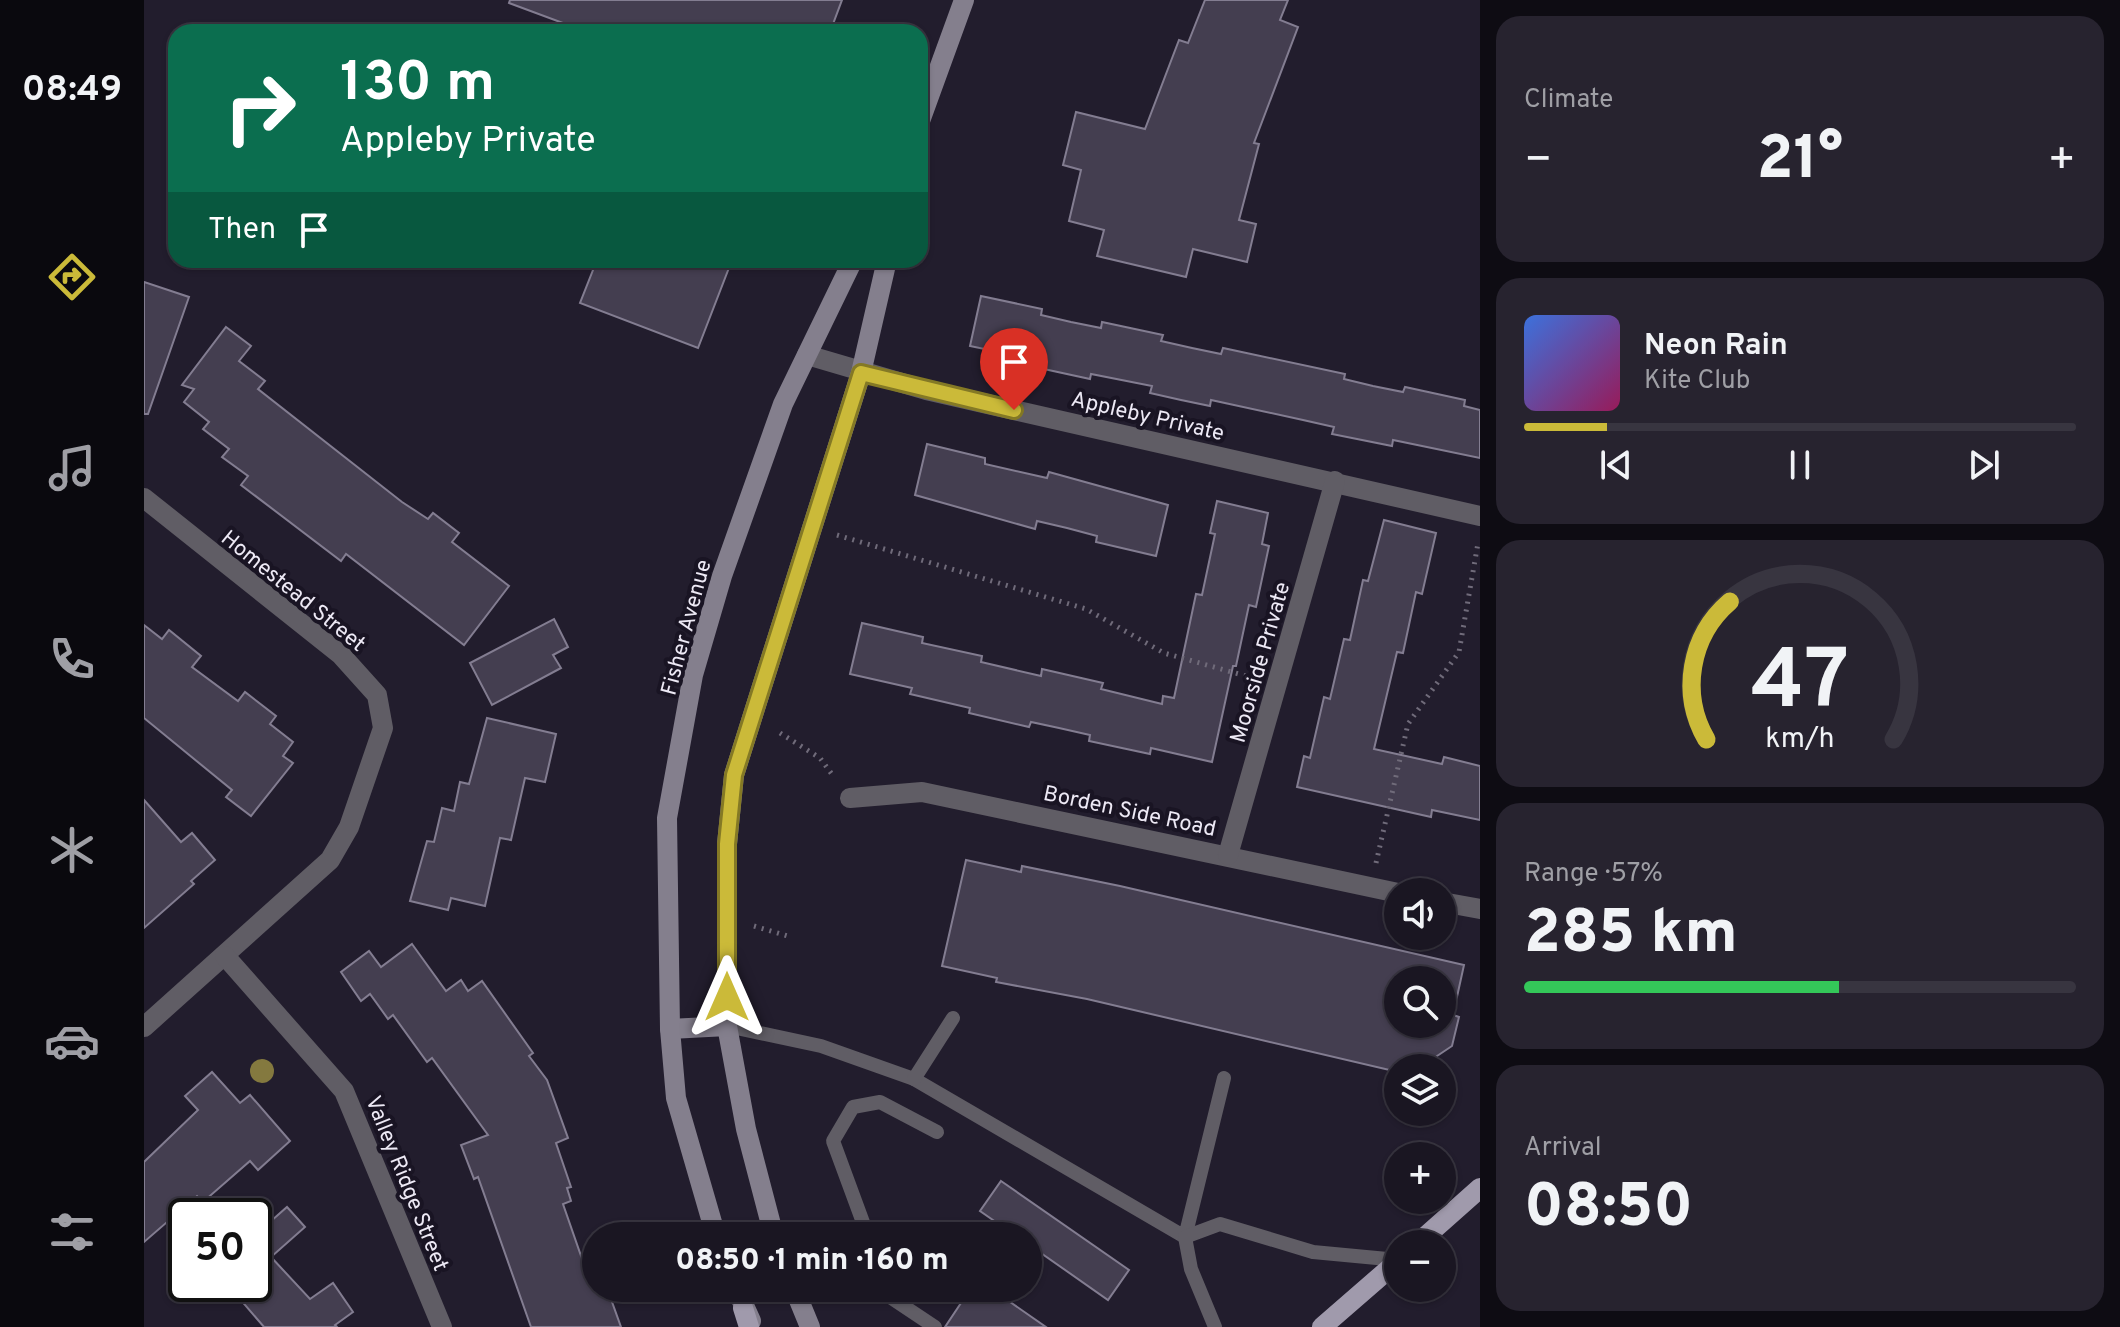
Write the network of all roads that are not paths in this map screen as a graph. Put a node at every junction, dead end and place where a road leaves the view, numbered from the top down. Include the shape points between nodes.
1 (964, 0) edge
2 (928, 99) edge
3 (849, 268) edge
4 (885, 268) edge
5 (807, 355) junction
6 (861, 373) junction
7 (1335, 481) junction
8 (144, 498) edge
9 (1480, 516) edge
10 (850, 798) road end
11 (1228, 855) junction
12 (1384, 890) edge
13 (1456, 905) edge
14 (1480, 909) edge
15 (225, 956) junction
16 (953, 1018) dead end
17 (727, 1026) junction
18 (144, 1027) edge
19 (670, 1029) junction
20 (1224, 1078) dead end
21 (914, 1079) junction
22 (937, 1132) dead end
23 (1480, 1188) edge
24 (712, 1222) edge
25 (770, 1222) edge
26 (863, 1222) edge
27 (1433, 1230) edge
28 (1185, 1237) junction
29 (1384, 1259) edge
30 (1384, 1272) edge
31 (742, 1302) edge
32 (800, 1302) edge
33 (898, 1302) edge
34 (749, 1321) edge
35 (442, 1327) edge
36 (810, 1327) edge
37 (935, 1327) edge
38 (1215, 1327) edge
39 (1322, 1327) edge

1 - 2 main road
3 - 5 main road, Fisher Avenue
4 - 6 main road
5 - 6 street, Appleby Private
5 - 19 main road, Fisher Avenue via 783,404 693,675 667,818
6 - 7 street, Appleby Private
6 - 17 main road via 734,775 727,844
7 - 9 street, Appleby Private
7 - 11 street, Moorside Private
8 - 15 street, Homestead Street via 341,655 377,695 383,728 349,827 330,860
10 - 11 street, Borden Side Road via 922,792
11 - 12 street, Borden Side Road
13 - 14 street
15 - 18 street, Homestead Street
15 - 35 street, Valley Ridge Street via 344,1091
16 - 21 lane
17 - 19 main road
17 - 21 lane via 821,1046
17 - 25 main road
19 - 24 main road, Fisher Avenue via 676,1098
20 - 28 lane
21 - 28 lane
22 - 26 lane via 880,1102 853,1107 833,1141
23 - 27 main road
28 - 29 lane via 1220,1224 1313,1252
28 - 38 lane via 1191,1269
30 - 39 main road
31 - 34 main road
32 - 36 main road
33 - 37 lane

